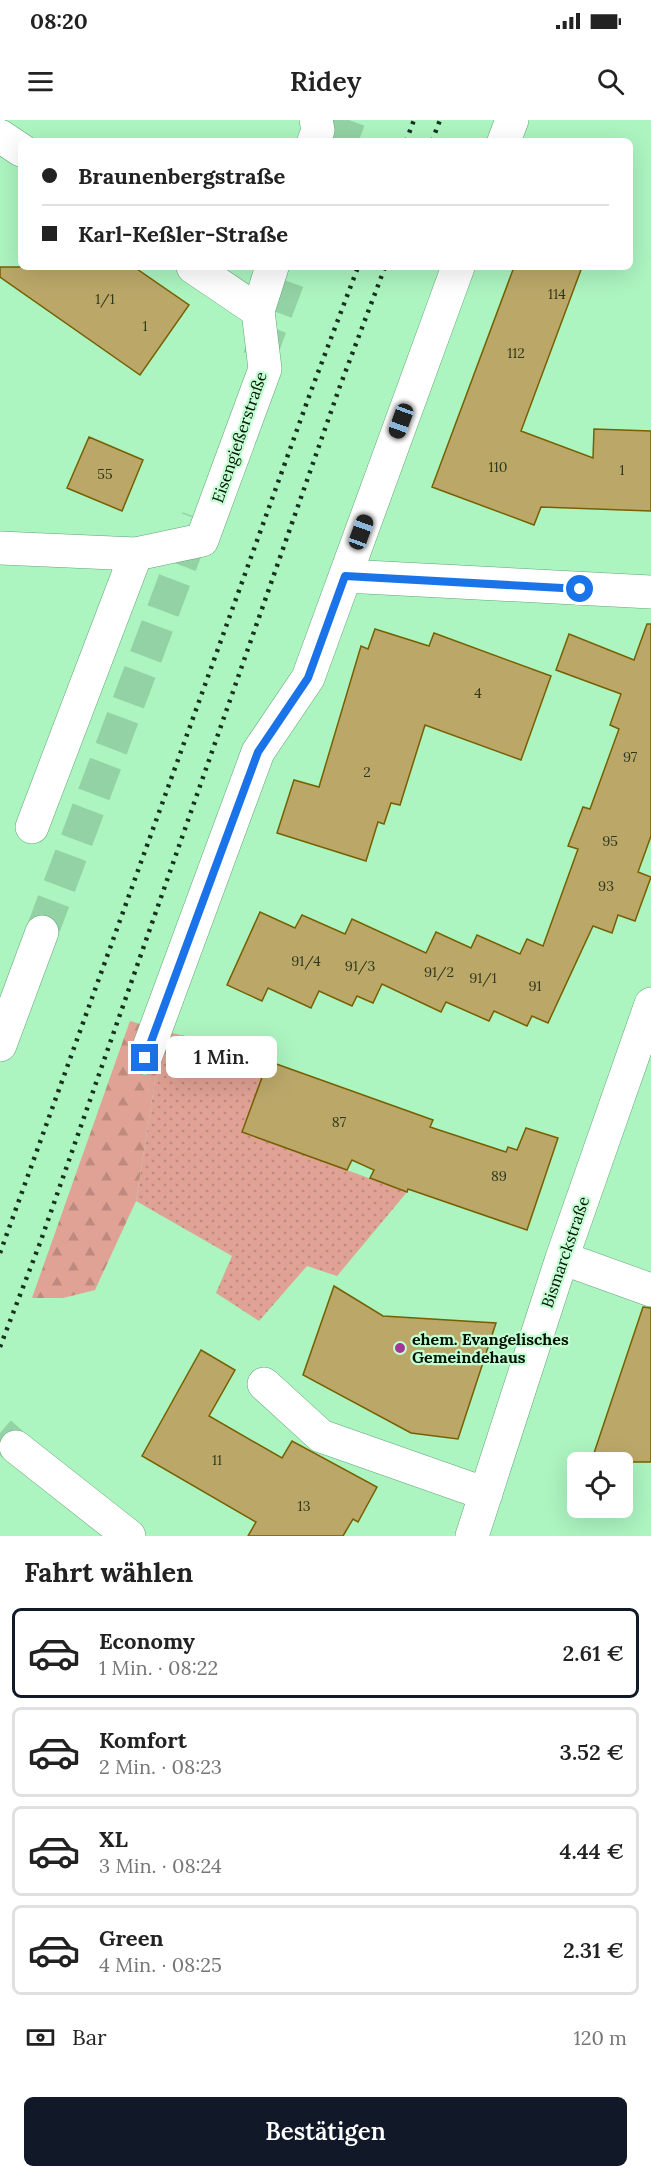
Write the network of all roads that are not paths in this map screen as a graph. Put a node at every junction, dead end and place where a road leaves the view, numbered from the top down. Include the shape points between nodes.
1 (316, 120) edge
2 (512, 120) edge
3 (0, 136) edge
4 (315, 138) edge
5 (505, 138) edge
6 (18, 148) edge
7 (197, 270) edge
8 (271, 270) edge
9 (457, 270) edge
10 (258, 311) junction
11 (0, 548) edge
12 (136, 554) junction
13 (345, 576) junction
14 (651, 592) edge
15 (32, 827) dead end
16 (42, 932) tunnel mouth
17 (651, 1004) edge
18 (0, 1045) edge
19 (145, 1058) dead end
20 (562, 1258) junction
21 (651, 1290) edge
22 (264, 1384) dead end
23 (16, 1447) tunnel mouth
24 (486, 1494) junction
25 (129, 1536) edge
26 (472, 1536) edge

1 - 4 street
2 - 5 street
3 - 6 street
7 - 10 street
8 - 10 street, Eisengießerstraße
9 - 13 street
10 - 12 street, Eisengießerstraße via 265,369 202,540
11 - 12 street
12 - 15 street
13 - 14 street
13 - 19 street via 308,678 258,752
16 - 18 street
17 - 20 street, Bismarckstraße
20 - 21 street
20 - 24 street, Bismarckstraße
22 - 24 street via 321,1436
23 - 25 street
24 - 26 street, Bismarckstraße

